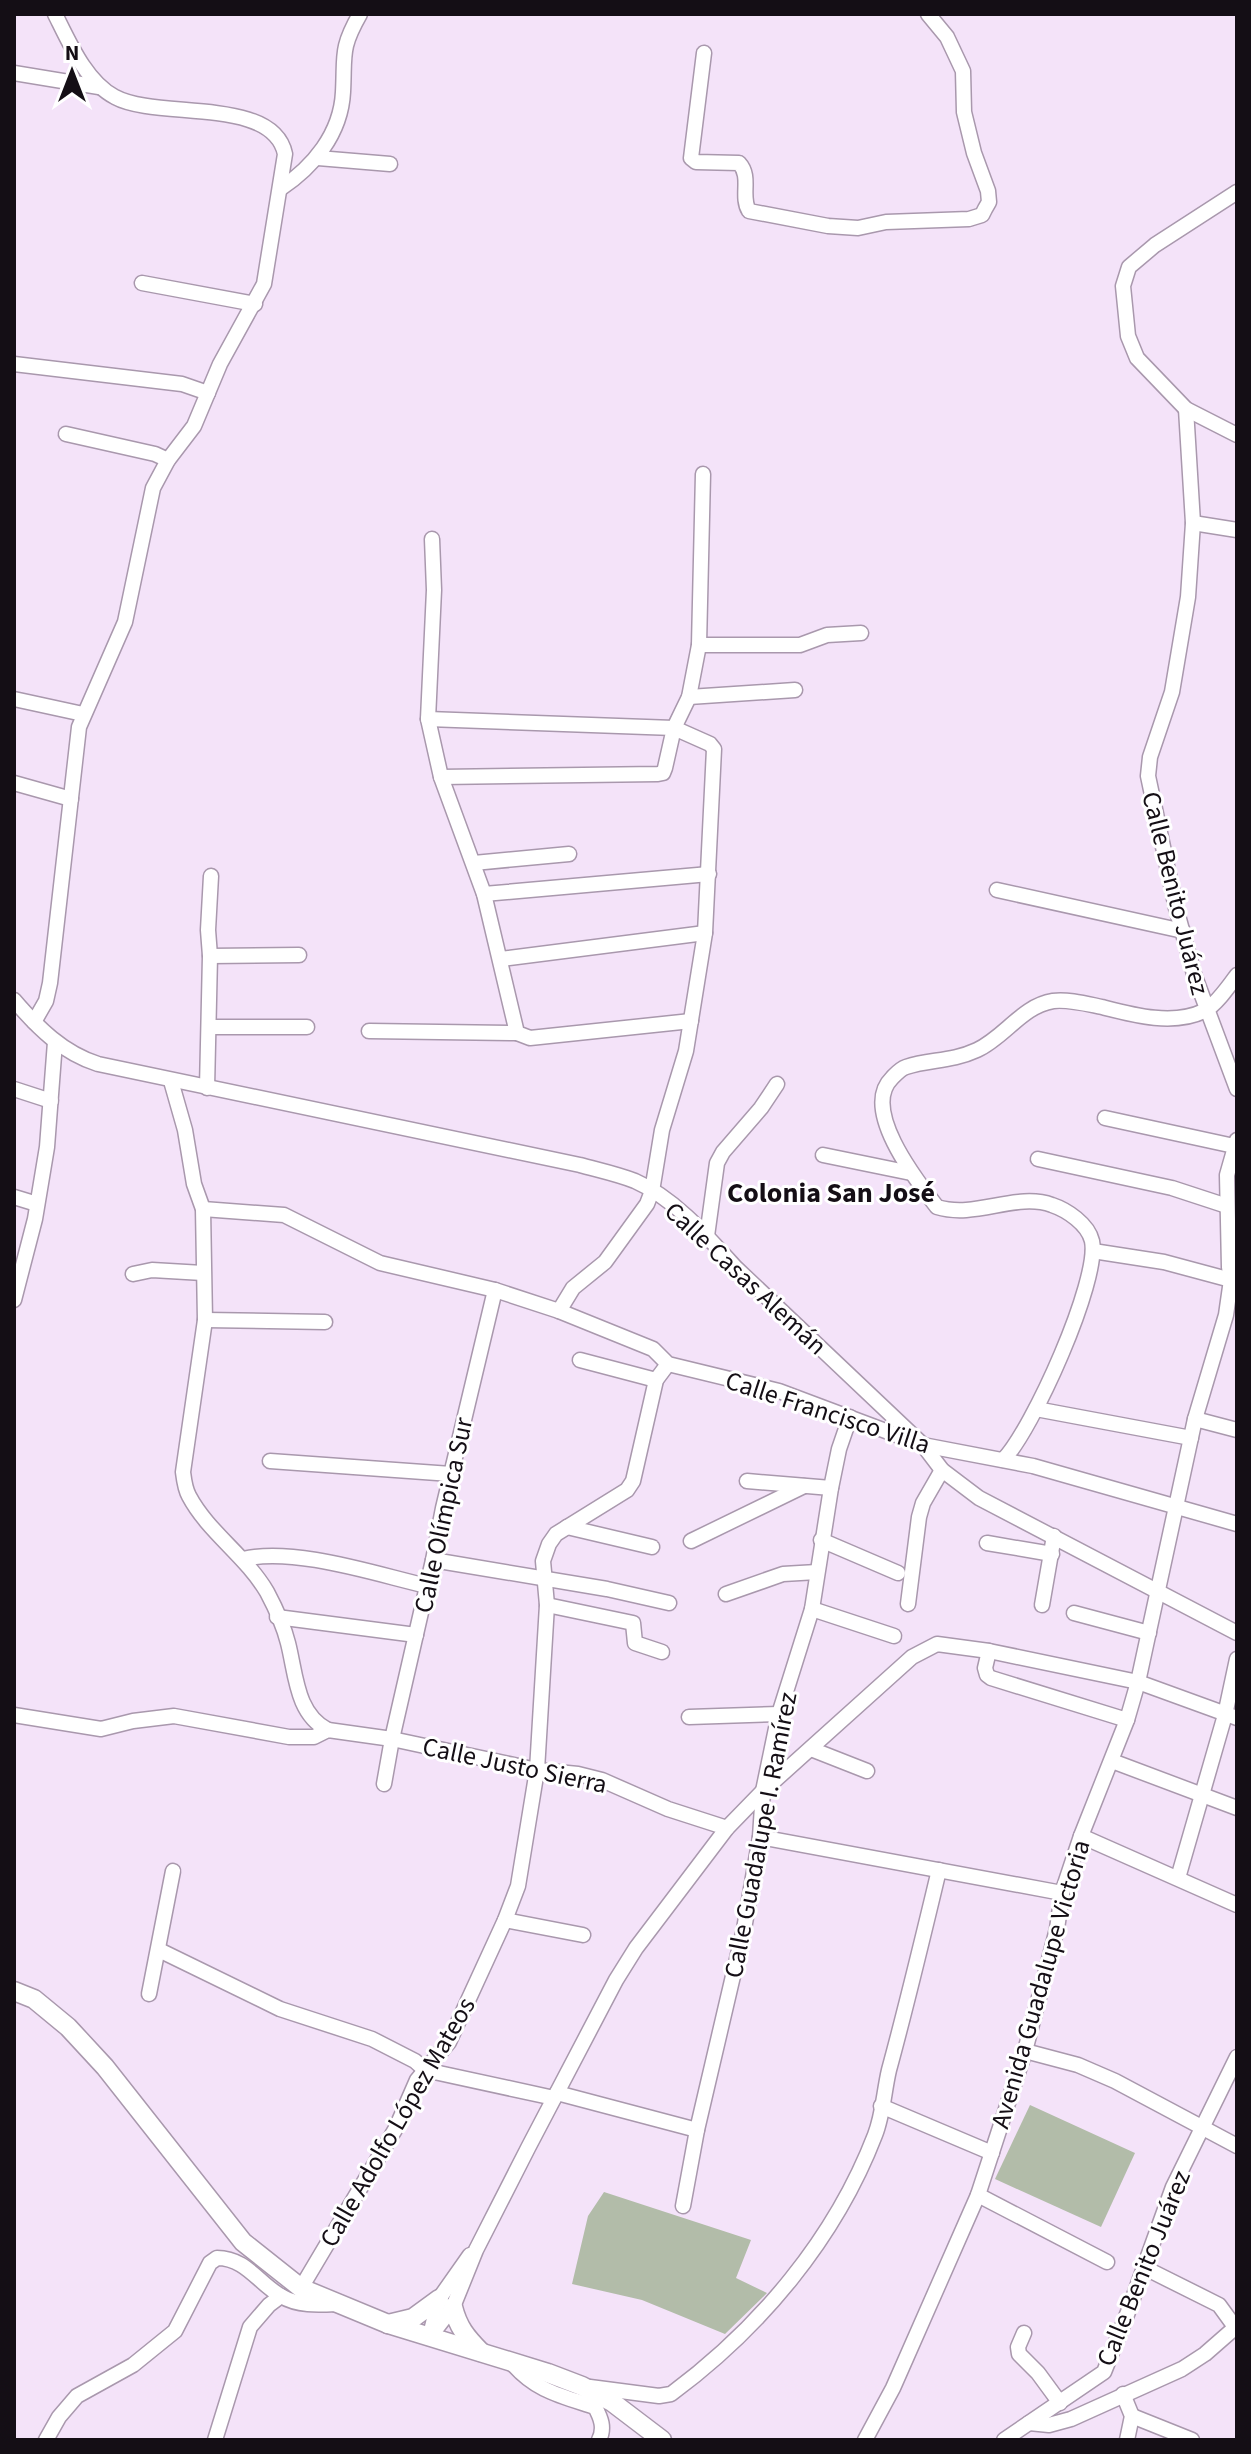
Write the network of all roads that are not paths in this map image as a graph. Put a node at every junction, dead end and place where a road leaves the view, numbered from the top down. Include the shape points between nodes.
1 (55, 14) edge
2 (360, 14) edge
3 (928, 14) edge
4 (704, 53) dead end
5 (15, 76) edge
6 (99, 87) junction
7 (318, 158) junction
8 (390, 164) dead end
9 (280, 189) junction
10 (1237, 192) edge
11 (142, 283) dead end
12 (255, 304) junction
13 (14, 364) edge
14 (208, 393) junction
15 (1186, 409) junction
16 (66, 434) dead end
17 (1237, 435) edge
18 (168, 460) junction
19 (703, 474) dead end
20 (1193, 523) junction
21 (1237, 530) edge
22 (432, 539) dead end
23 (861, 633) dead end
24 (699, 645) junction
25 (795, 690) dead end
26 (689, 697) junction
27 (14, 699) edge
28 (83, 714) junction
29 (428, 719) junction
30 (674, 728) junction
31 (441, 777) junction
32 (14, 783) edge
33 (71, 799) junction
34 (569, 854) dead end
35 (474, 863) junction
36 (709, 874) junction
37 (211, 876) dead end
38 (997, 890) dead end
39 (484, 894) junction
40 (1183, 931) junction
41 (705, 933) junction
42 (299, 955) dead end
43 (210, 956) junction
44 (501, 959) junction
45 (1237, 975) edge
46 (17, 1006) edge
47 (1206, 1010) junction
48 (691, 1021) junction
49 (34, 1022) junction
50 (209, 1027) junction
51 (307, 1027) dead end
52 (369, 1031) dead end
53 (517, 1033) junction
54 (55, 1042) junction
55 (1230, 1057) edge
56 (171, 1081) junction
57 (777, 1084) dead end
58 (207, 1088) junction
59 (14, 1089) edge
60 (1237, 1089) edge
61 (51, 1101) junction
62 (1105, 1118) dead end
63 (1236, 1143) edge
64 (823, 1155) dead end
65 (1038, 1159) dead end
66 (911, 1173) junction
67 (652, 1191) junction
68 (14, 1197) edge
69 (37, 1204) junction
70 (1227, 1206) junction
71 (203, 1209) junction
72 (707, 1236) junction
73 (1093, 1251) junction
74 (203, 1273) junction
75 (133, 1274) dead end
76 (1231, 1280) junction
77 (495, 1290) junction
78 (14, 1300) edge
79 (559, 1311) junction
80 (205, 1320) junction
81 (325, 1322) dead end
82 (580, 1360) dead end
83 (668, 1364) junction
84 (656, 1380) junction
85 (1036, 1409) junction
86 (850, 1417) junction
87 (1195, 1419) junction
88 (1025, 1428) junction
89 (1237, 1430) edge
90 (1191, 1438) junction
91 (923, 1445) junction
92 (1003, 1460) junction
93 (270, 1461) dead end
94 (1033, 1466) junction
95 (942, 1470) junction
96 (451, 1474) junction
97 (747, 1481) dead end
98 (804, 1486) junction
99 (831, 1488) junction
100 (1178, 1508) junction
101 (1237, 1524) edge
102 (567, 1527) junction
103 (1054, 1536) junction
104 (821, 1540) junction
105 (691, 1541) dead end
106 (987, 1543) dead end
107 (652, 1547) dead end
108 (1052, 1554) junction
109 (243, 1559) junction
110 (433, 1560) junction
111 (817, 1572) junction
112 (898, 1573) dead end
113 (544, 1578) junction
114 (427, 1586) junction
115 (1158, 1591) junction
116 (726, 1594) dead end
117 (669, 1603) dead end
118 (908, 1604) dead end
119 (547, 1605) junction
120 (1042, 1605) dead end
121 (812, 1609) junction
122 (1074, 1613) dead end
123 (277, 1617) junction
124 (1149, 1633) junction
125 (1237, 1633) edge
126 (416, 1635) junction
127 (894, 1636) dead end
128 (989, 1651) junction
129 (662, 1652) dead end
130 (1237, 1659) edge
131 (1138, 1682) junction
132 (779, 1714) junction
133 (14, 1715) edge
134 (689, 1717) dead end
135 (1231, 1717) edge
136 (1127, 1720) junction
137 (328, 1730) junction
138 (392, 1739) junction
139 (811, 1749) junction
140 (1112, 1761) junction
141 (537, 1770) junction
142 (867, 1771) dead end
143 (384, 1784) dead end
144 (763, 1791) junction
145 (1203, 1796) junction
146 (1237, 1808) edge
147 (727, 1828) junction
148 (1081, 1836) junction
149 (760, 1837) junction
150 (939, 1870) junction
151 (173, 1871) dead end
152 (1178, 1878) junction
153 (1062, 1893) junction
154 (1237, 1905) edge
155 (505, 1920) junction
156 (583, 1935) dead end
157 (159, 1950) junction
158 (14, 1991) edge
159 (149, 1994) dead end
160 (1025, 2051) junction
161 (1237, 2057) edge
162 (425, 2070) junction
163 (556, 2096) junction
164 (881, 2106) junction
165 (1204, 2127) junction
166 (697, 2130) junction
167 (1237, 2146) edge
168 (992, 2153) junction
169 (978, 2195) junction
170 (683, 2206) dead end
171 (1107, 2262) dead end
172 (1145, 2268) junction
173 (301, 2288) junction
174 (281, 2296) junction
175 (446, 2303) junction
176 (336, 2304) junction
177 (388, 2324) junction
178 (1236, 2327) edge
179 (1024, 2333) dead end
180 (429, 2338) junction
181 (483, 2353) junction
182 (511, 2362) junction
183 (582, 2386) junction
184 (1123, 2394) junction
185 (1060, 2403) junction
186 (1132, 2416) junction
187 (1028, 2423) junction
188 (46, 2440) edge
189 (215, 2440) edge
190 (599, 2440) edge
191 (662, 2440) edge
192 (865, 2440) edge
193 (1004, 2440) edge
194 (1127, 2440) edge
195 (1192, 2440) edge

1 - 6 street
2 - 7 street via 343,50 342,104
3 - 4 street via 942,28 965,80 964,112 989,202 982,215 969,219 858,228 749,211 746,172 739,163 691,158
5 - 6 street
6 - 9 street via 128,102 226,115 265,127 282,141
7 - 8 street
7 - 9 street
9 - 12 street via 264,284
10 - 15 street via 1155,245 1129,267 1123,286 1128,336 1137,358
11 - 12 street
12 - 14 street
13 - 14 street via 182,384
14 - 18 street via 194,426
15 - 17 street
15 - 20 street, Calle Benito Juárez
16 - 18 street
18 - 28 street via 147,506 125,622
19 - 24 street
20 - 21 street
20 - 40 street, Calle Benito Juárez via 1181,645 1148,767
22 - 29 street
23 - 24 street via 827,635 800,645
24 - 26 street
25 - 26 street
26 - 30 street
27 - 28 street
28 - 33 street
29 - 30 street
29 - 31 street
30 - 31 street via 663,773
30 - 36 street via 714,749
31 - 35 street
32 - 33 street
33 - 49 street via 50,983
34 - 35 street
35 - 39 street
36 - 39 street
36 - 41 street
37 - 43 street
38 - 40 street
39 - 44 street
40 - 47 street, Calle Benito Juárez
41 - 44 street
41 - 48 street
42 - 43 street
43 - 50 street
44 - 53 street
45 - 47 street
46 - 49 street, Calle Casas Alemán
47 - 55 street, Calle Benito Juárez
47 - 66 street via 1164,1018 1057,1000 1032,1008 988,1045 955,1059 903,1068 886,1084 883,1116
48 - 53 street via 530,1038
48 - 67 street
49 - 54 street, Calle Casas Alemán
50 - 51 street
50 - 58 street
52 - 53 street
54 - 56 street, Calle Casas Alemán via 81,1059
54 - 61 street
55 - 60 street, Calle Benito Juárez
56 - 58 street, Calle Casas Alemán
56 - 71 street
57 - 72 street via 717,1163
58 - 67 street, Calle Casas Alemán via 580,1165
59 - 61 street
61 - 69 street
62 - 63 street
63 - 70 street, Avenida Guadalupe Victoria via 1227,1175
64 - 66 street
65 - 70 street via 1172,1188
66 - 73 street via 937,1207 947,1210 1028,1202 1053,1205 1090,1234
67 - 72 street, Calle Casas Alemán
67 - 79 street via 605,1262 573,1288
68 - 69 street
69 - 78 street
70 - 76 street, Avenida Guadalupe Victoria
71 - 74 street
71 - 77 street, Calle Francisco Villa via 284,1215 380,1263
72 - 91 street, Calle Casas Alemán
73 - 76 street
73 - 85 street via 1078,1314
74 - 75 street
74 - 80 street
76 - 87 street, Avenida Guadalupe Victoria
77 - 79 street, Calle Francisco Villa
77 - 96 street, Calle Olímpica Sur
79 - 83 street, Calle Francisco Villa via 653,1349
80 - 81 street
80 - 109 street via 183,1472 187,1493 199,1511
82 - 84 street
83 - 84 street, Calle Adolfo López Mateos
83 - 86 street, Calle Francisco Villa via 779,1391
84 - 102 street, Calle Adolfo López Mateos via 633,1481
85 - 88 street
85 - 90 street
86 - 91 street, Calle Francisco Villa
86 - 99 street, Calle Guadalupe I. Ramírez
87 - 89 street
87 - 90 street, Avenida Guadalupe Victoria
88 - 92 street
88 - 94 street via 1027,1460
90 - 100 street, Avenida Guadalupe Victoria
91 - 92 street, Calle Francisco Villa
91 - 95 street, Calle Casas Alemán
92 - 94 street, Calle Francisco Villa
93 - 96 street
94 - 100 street, Calle Francisco Villa
95 - 103 street, Calle Casas Alemán via 979,1498
95 - 118 street via 919,1517
96 - 110 street, Calle Olímpica Sur
97 - 98 street
98 - 99 street
98 - 105 street
99 - 104 street, Calle Guadalupe I. Ramírez
100 - 101 street, Calle Francisco Villa
100 - 115 street, Avenida Guadalupe Victoria
102 - 107 street
102 - 113 street, Calle Adolfo López Mateos via 549,1544
103 - 108 street
103 - 115 street, Calle Casas Alemán
104 - 111 street, Calle Guadalupe I. Ramírez
104 - 112 street
106 - 108 street
108 - 120 street
109 - 114 street via 297,1558
109 - 123 street
110 - 113 street
110 - 114 street, Calle Olímpica Sur
111 - 116 street via 783,1574
111 - 121 street, Calle Guadalupe I. Ramírez
113 - 117 street
113 - 119 street, Calle Adolfo López Mateos
114 - 126 street, Calle Olímpica Sur
115 - 124 street, Avenida Guadalupe Victoria
115 - 125 street, Calle Casas Alemán
119 - 129 street via 633,1623 635,1643
119 - 141 street, Calle Adolfo López Mateos
121 - 127 street
121 - 132 street, Calle Guadalupe I. Ramírez
122 - 124 street
123 - 126 street
123 - 137 street via 309,1716
124 - 131 street, Avenida Guadalupe Victoria
126 - 138 street, Calle Olímpica Sur
128 - 131 street
128 - 136 street via 985,1668 991,1678
128 - 139 street via 937,1644 912,1657
130 - 135 street
131 - 135 street
131 - 136 street, Avenida Guadalupe Victoria
132 - 134 street
132 - 144 street, Calle Guadalupe I. Ramírez
133 - 137 street, Calle Justo Sierra via 101,1729 174,1716 300,1738
135 - 145 street
136 - 140 street, Avenida Guadalupe Victoria
137 - 138 street, Calle Justo Sierra
138 - 141 street, Calle Justo Sierra
138 - 143 street, Calle Olímpica Sur
139 - 142 street
139 - 144 street
140 - 145 street
140 - 148 street, Avenida Guadalupe Victoria
141 - 147 street, Calle Justo Sierra via 602,1780
141 - 155 street, Calle Adolfo López Mateos via 518,1886
144 - 147 street
144 - 149 street, Calle Guadalupe I. Ramírez
145 - 146 street
145 - 152 street
147 - 163 street via 636,1948
148 - 152 street
148 - 153 street, Avenida Guadalupe Victoria
149 - 150 street
149 - 166 street, Calle Guadalupe I. Ramírez
150 - 153 street
150 - 164 street
151 - 157 street
152 - 154 street
153 - 160 street, Avenida Guadalupe Victoria
155 - 156 street
155 - 162 street, Calle Adolfo López Mateos via 449,2042
157 - 159 street
157 - 162 street via 280,2009 372,2039
158 - 173 main road via 34,1999 68,2027 243,2242
160 - 165 street via 1078,2065
160 - 168 street, Avenida Guadalupe Victoria
161 - 165 street, Calle Benito Juárez
162 - 163 street
162 - 173 street, Calle Adolfo López Mateos
163 - 166 street
163 - 175 street
164 - 168 street
164 - 183 street via 863,2164 819,2241 739,2339 671,2394
165 - 167 street
165 - 172 street, Calle Benito Juárez via 1173,2187
166 - 170 street, Calle Guadalupe I. Ramírez
168 - 169 street, Avenida Guadalupe Victoria
169 - 171 street
169 - 192 street, Avenida Guadalupe Victoria
172 - 178 street via 1219,2305
172 - 185 street, Calle Benito Juárez via 1104,2372
173 - 176 main road
174 - 176 street via 308,2305
174 - 188 street via 238,2261 217,2258 175,2331 133,2365 77,2396
174 - 189 street via 250,2327
175 - 177 main road
175 - 180 street
175 - 181 main road via 464,2336
176 - 177 main road
177 - 180 main road
178 - 184 street via 1182,2369
179 - 185 street via 1019,2354
180 - 181 main road
181 - 182 main road
182 - 183 main road
182 - 190 street via 542,2389 595,2407 602,2420
183 - 191 main road
184 - 186 street
184 - 187 street via 1071,2419
185 - 187 street, Calle Benito Juárez
186 - 194 street
186 - 195 street
187 - 193 street, Calle Benito Juárez

